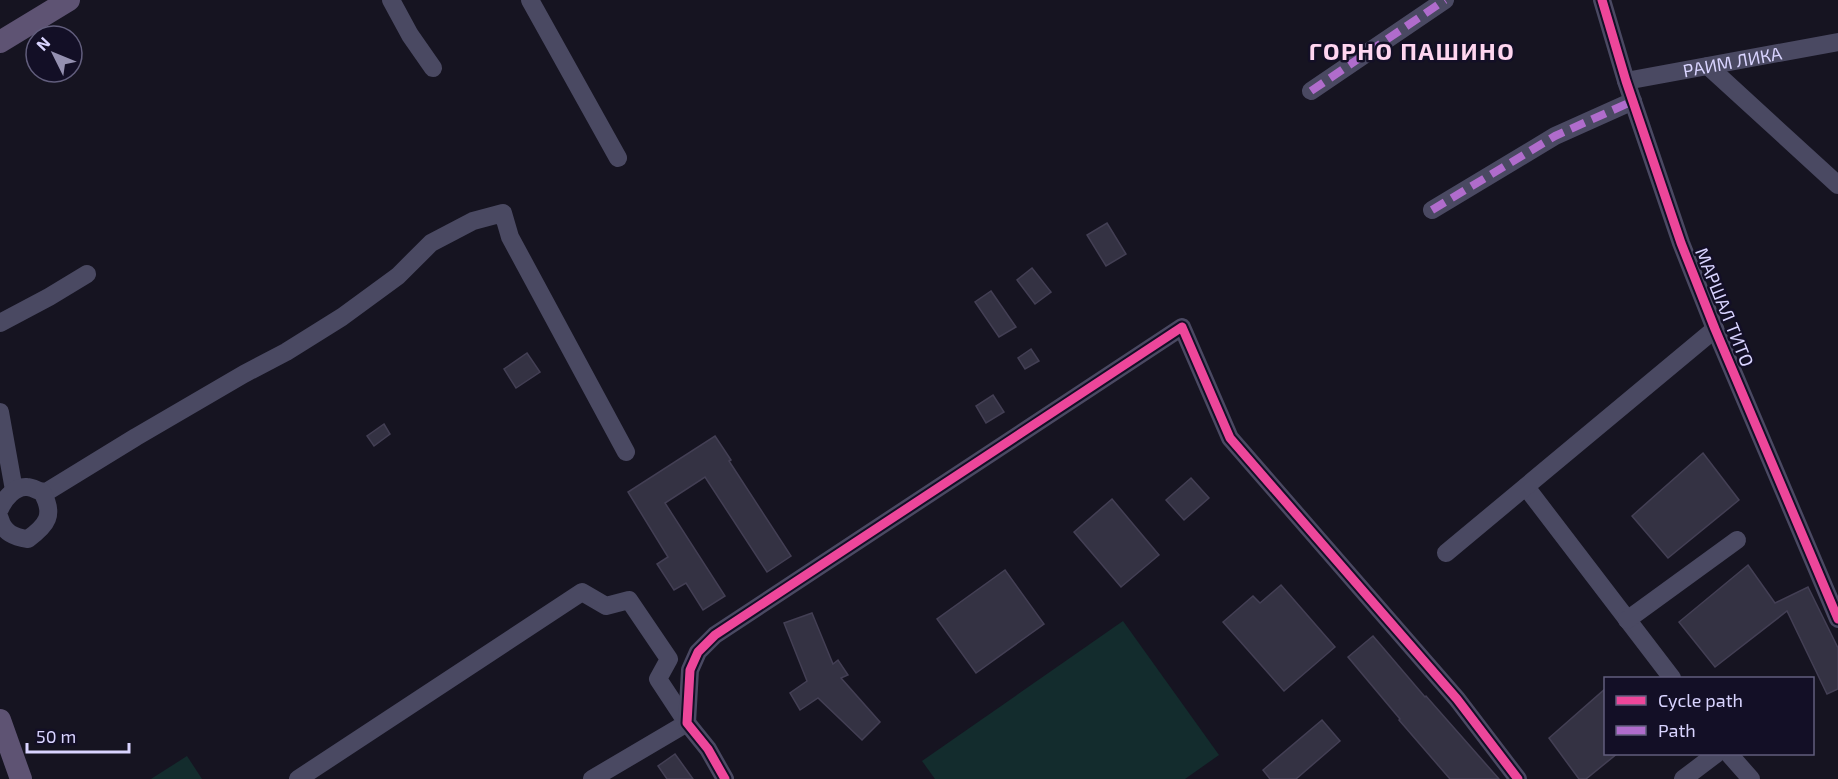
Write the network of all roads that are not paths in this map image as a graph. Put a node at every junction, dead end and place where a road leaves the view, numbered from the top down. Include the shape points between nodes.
1 (69, 0) edge
2 (391, 0) edge
3 (531, 0) edge
4 (1445, 0) edge
5 (1602, 0) edge
6 (0, 42) edge
7 (1838, 42) edge
8 (1708, 66) junction
9 (433, 69) dead end
10 (1626, 81) junction
11 (1311, 91) dead end
12 (1633, 100) junction
13 (618, 158) dead end
14 (1838, 185) edge
15 (1432, 210) dead end
16 (87, 274) dead end
17 (0, 323) edge
18 (1715, 329) junction
19 (0, 412) edge
20 (626, 452) dead end
21 (1526, 488) junction
22 (14, 490) junction
23 (42, 492) junction
24 (0, 509) edge
25 (0, 519) edge
26 (1737, 540) dead end
27 (1446, 553) dead end
28 (1838, 619) edge
29 (1628, 620) junction
30 (1671, 677) edge
31 (0, 720) edge
32 (687, 723) junction
33 (1713, 755) edge
34 (1731, 755) edge
35 (21, 779) edge
36 (298, 779) edge
37 (592, 779) edge
38 (725, 779) edge
39 (1518, 779) edge
40 (1683, 779) edge
41 (1751, 779) edge

1 - 6 main road
2 - 9 street
3 - 13 street
4 - 11 street
5 - 10 street, МАРШАЛ ТИТО
7 - 8 street, РАИМ ЛИКА
8 - 10 street, РАИМ ЛИКА
8 - 14 street
10 - 12 street, МАРШАЛ ТИТО
12 - 15 street via 1555,136
12 - 18 street, МАРШАЛ ТИТО via 1681,243
16 - 17 street
18 - 21 street
18 - 28 street, МАРШАЛ ТИТО
19 - 22 street
20 - 23 street via 510,237 503,213 473,221 431,243 398,276 342,317
21 - 27 street
21 - 29 street
22 - 23 street via 27,486
22 - 24 street
23 - 25 street via 49,505 47,518 28,539 11,535
26 - 29 street
29 - 30 street
31 - 35 main road
32 - 36 street via 658,679 669,659 629,600 606,606 582,592
32 - 37 street
32 - 38 street
32 - 39 street via 690,670 698,652 715,635 1182,327 1230,438 1456,699
33 - 40 street
34 - 41 street

